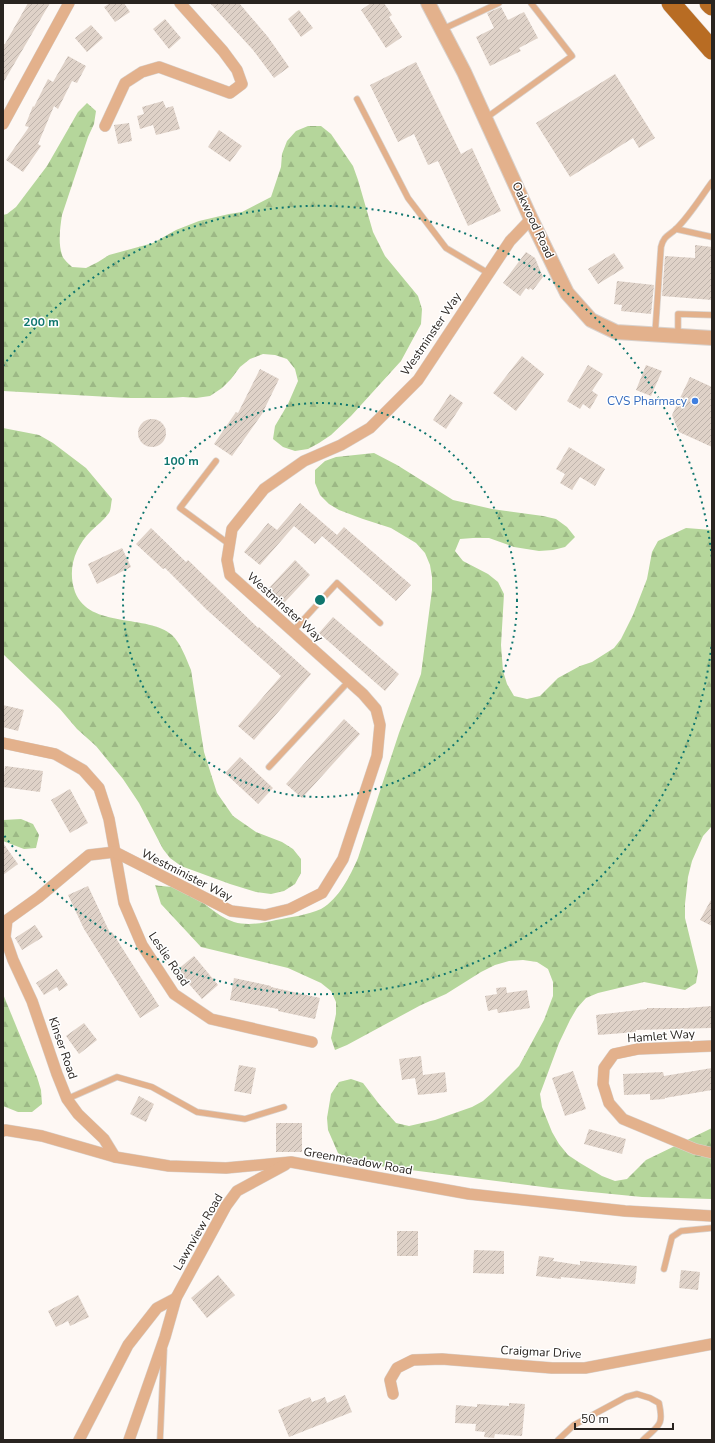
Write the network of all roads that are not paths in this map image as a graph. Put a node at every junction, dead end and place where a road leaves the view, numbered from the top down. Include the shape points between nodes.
1 (69, 3) edge
2 (180, 3) edge
3 (428, 3) edge
4 (499, 3) edge
5 (531, 3) edge
6 (671, 3) edge
7 (709, 3) edge
8 (712, 6) edge
9 (443, 30) junction
10 (712, 50) edge
11 (357, 98) dead end
12 (486, 118) junction
13 (3, 124) edge
14 (105, 126) dead end
15 (712, 182) edge
16 (532, 219) junction
17 (676, 229) junction
18 (712, 237) edge
19 (488, 273) junction
20 (712, 315) edge
21 (655, 335) junction
22 (678, 336) junction
23 (712, 338) edge
24 (216, 461) dead end
25 (229, 544) junction
26 (380, 623) dead end
27 (294, 632) junction
28 (350, 681) junction
29 (363, 694) joint
30 (3, 743) edge
31 (269, 767) dead end
32 (115, 852) junction
33 (312, 1042) dead end
34 (712, 1046) edge
35 (67, 1099) junction
36 (284, 1107) dead end
37 (4, 1130) edge
38 (712, 1153) edge
39 (115, 1157) junction
40 (291, 1162) junction
41 (712, 1216) edge
42 (712, 1228) edge
43 (664, 1268) dead end
44 (176, 1298) junction
45 (165, 1338) junction
46 (712, 1344) edge
47 (393, 1394) dead end
48 (79, 1440) edge
49 (129, 1440) edge
50 (160, 1440) edge
51 (558, 1440) edge
52 (643, 1440) edge

1 - 13 street
2 - 14 street via 223,51 237,70 242,84 230,92 159,67 142,72 125,83
3 - 9 street, Oakwood Road
4 - 9 lane
5 - 12 lane via 572,56
6 - 10 highway
7 - 8 highway
9 - 12 street, Oakwood Road
11 - 19 lane via 408,198 446,248
12 - 16 street, Oakwood Road
15 - 17 lane
16 - 19 street, Westminster Way via 510,241
16 - 21 street, Oakwood Road via 567,293 590,320 616,332
17 - 18 lane
17 - 21 lane via 663,240 660,247
19 - 25 street, Westminster Way via 418,380 370,428 341,445 304,461 264,489 232,529
20 - 22 lane via 678,314
21 - 22 street, Oakwood Road
22 - 23 street, Oakwood Road
24 - 25 lane via 180,508
25 - 27 street, Westminster Way via 227,560 230,575
26 - 27 lane via 337,583
27 - 28 street, Westminster Way
28 - 29 street, Westminster Way
28 - 31 lane
29 - 32 street, Westminister Way via 376,709 380,725 377,756 343,859 322,893 290,909 265,915 231,912
30 - 32 street, Leslie Road via 55,754 83,770 99,788 109,819
32 - 33 street, Leslie Road via 124,902 142,945 174,994 211,1019
32 - 35 street, Kinser Road via 90,855 39,897 6,920 4,937 32,1001
34 - 38 street, Hamlet Way via 638,1049 614,1054 604,1068 603,1084 609,1103 623,1119 695,1149
35 - 36 lane via 117,1077 152,1087 197,1112 245,1120
35 - 39 street, Kinser Road via 78,1114 104,1139
37 - 39 street, Greenmeadow Road via 42,1136
39 - 40 street, Greenmeadow Road via 169,1166 219,1168
40 - 41 street, Greenmeadow Road via 469,1194 625,1211
40 - 44 street, Lawnview Road via 237,1191 226,1206
42 - 43 lane via 680,1231 672,1238
44 - 45 street, Lawnview Road
44 - 48 street via 157,1308 128,1345
45 - 49 street, Lawnview Road
45 - 50 lane
46 - 47 street, Craigmar Drive via 585,1368 552,1368 442,1359 413,1360 397,1368 390,1380
51 - 52 lane via 574,1425 626,1397 637,1394 659,1403 662,1416 661,1424

